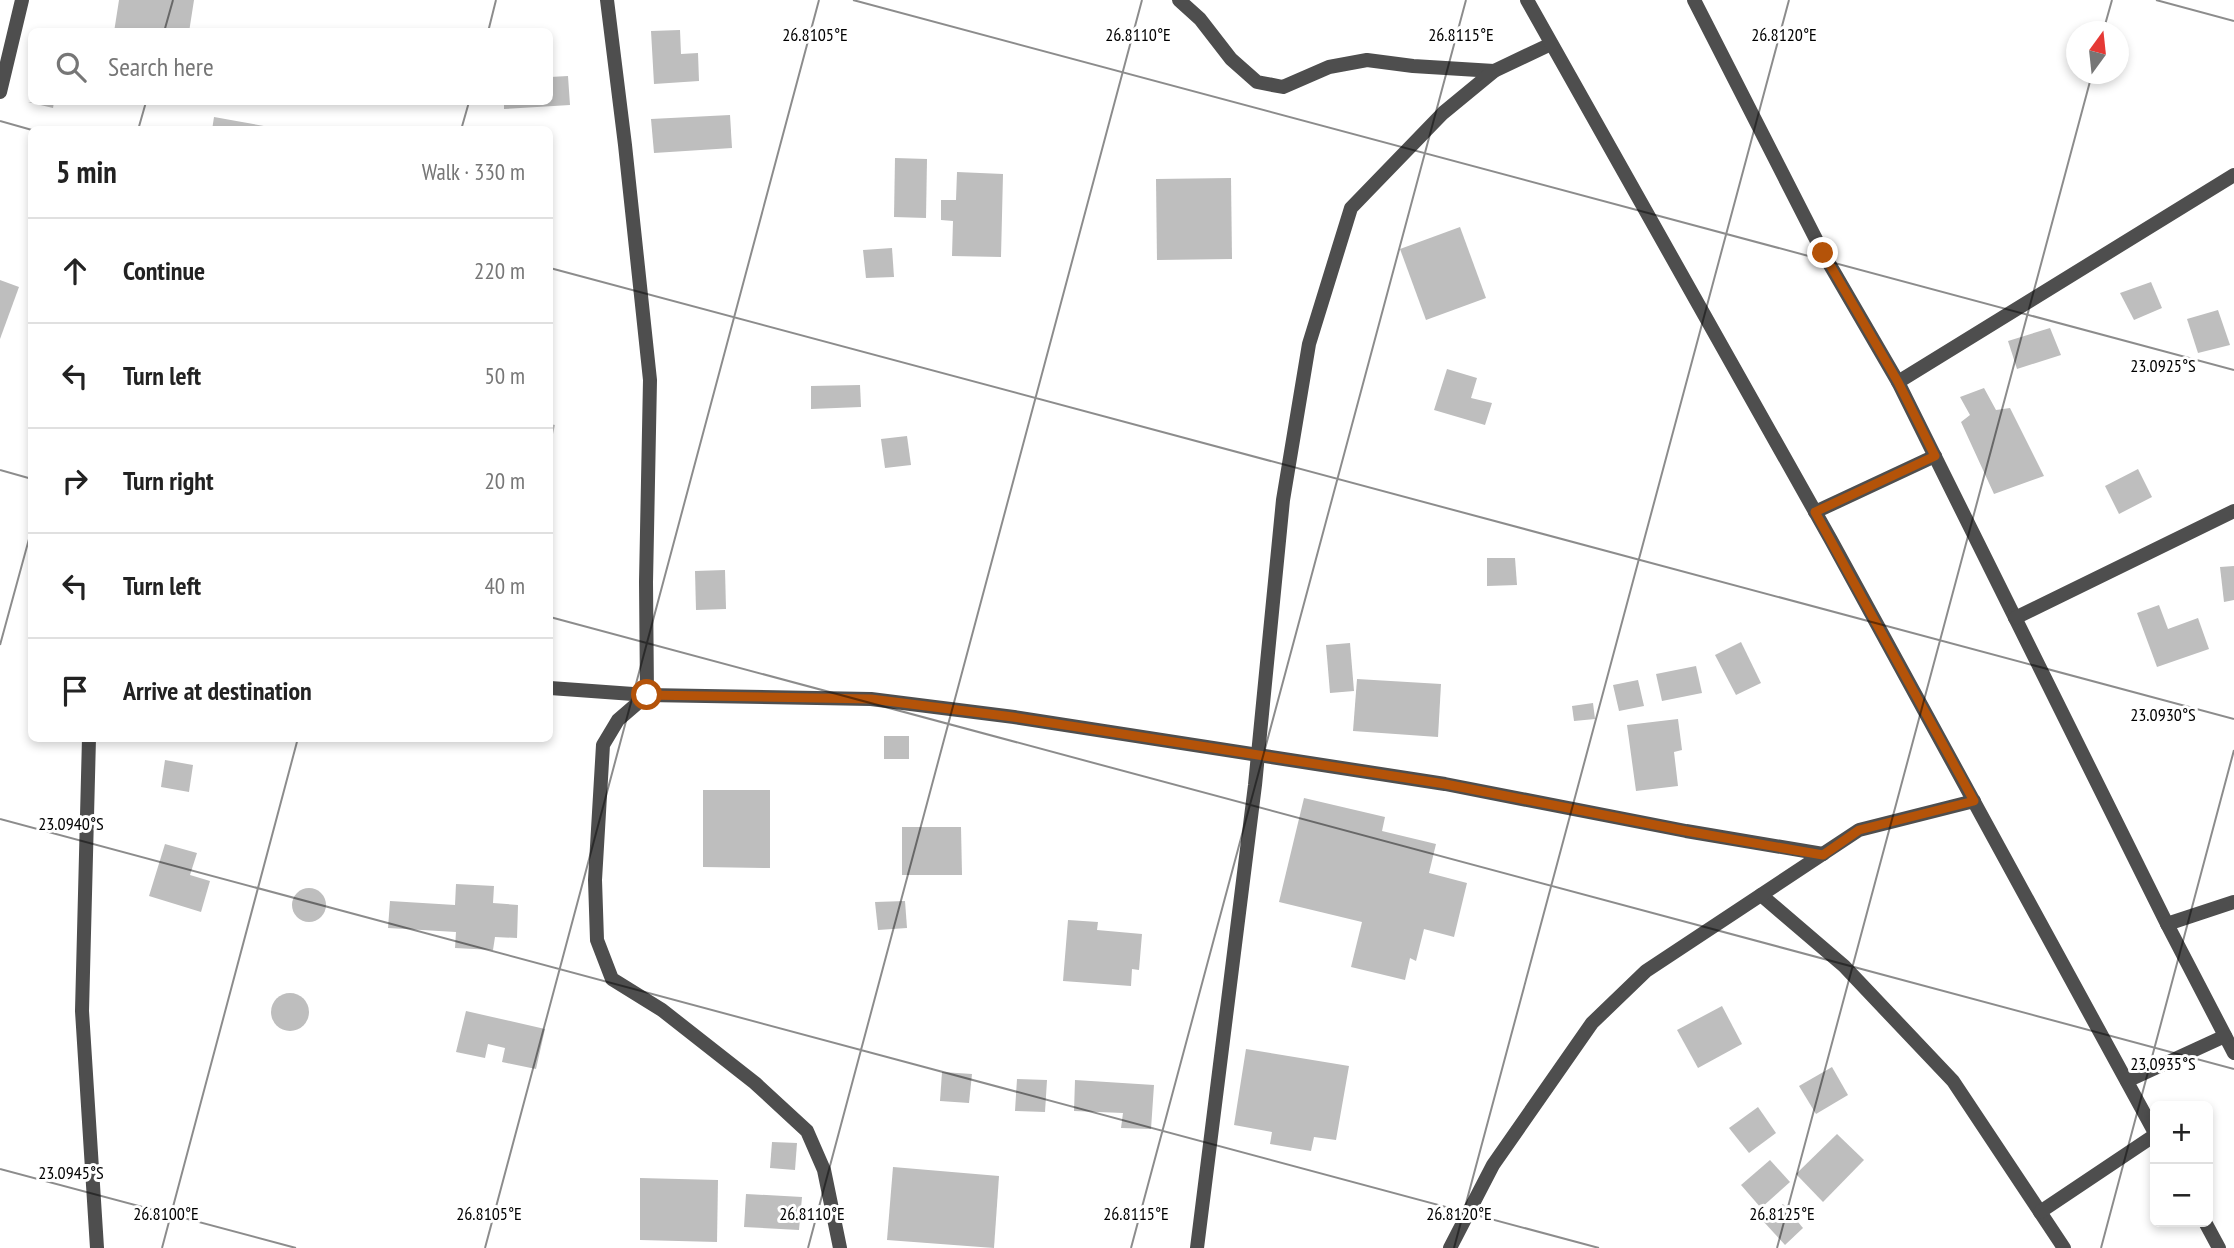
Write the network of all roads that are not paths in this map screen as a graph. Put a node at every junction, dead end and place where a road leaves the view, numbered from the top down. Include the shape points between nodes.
1 (22, 0) edge
2 (607, 0) edge
3 (1180, 0) edge
4 (1527, 0) edge
5 (1694, 0) edge
6 (1551, 44) junction
7 (1494, 71) junction
8 (0, 92) edge
9 (2234, 175) edge
10 (1898, 382) junction
11 (1935, 456) junction
12 (1815, 512) junction
13 (2234, 512) edge
14 (2015, 618) junction
15 (553, 688) edge
16 (647, 695) junction
17 (89, 742) edge
18 (1258, 755) junction
19 (1974, 801) junction
20 (1823, 855) junction
21 (1761, 895) junction
22 (2234, 902) edge
23 (2167, 924) junction
24 (2225, 1035) junction
25 (2234, 1053) edge
26 (2127, 1081) junction
27 (2150, 1125) edge
28 (2150, 1137) edge
29 (2040, 1212) junction
30 (2208, 1227) edge
31 (97, 1248) edge
32 (841, 1248) edge
33 (1197, 1248) edge
34 (1450, 1248) edge
35 (2064, 1248) edge
36 (2219, 1248) edge

1 - 8 street
2 - 16 street via 650,380
3 - 7 street via 1257,82 1283,87 1329,67 1367,60
4 - 6 street
5 - 10 street via 1823,253
6 - 7 street
6 - 12 street
7 - 18 street via 1443,113 1351,208 1309,344 1283,500
9 - 10 street
10 - 11 street
11 - 12 street
11 - 14 street
12 - 19 street
13 - 14 street
14 - 23 street
15 - 16 street
16 - 18 street via 871,699
16 - 32 street via 618,720 603,745 595,880 597,940 612,979 662,1010 755,1083 807,1131 824,1170
17 - 31 street via 82,1011
18 - 20 street via 1445,784
18 - 33 street
19 - 20 street via 1859,830
19 - 26 street
20 - 21 street
21 - 29 street via 1844,966 1953,1081
21 - 34 street via 1646,971 1592,1023 1493,1165
22 - 23 street
23 - 24 street
24 - 25 street
24 - 26 street
26 - 27 street
28 - 29 street
29 - 35 street
30 - 36 street

